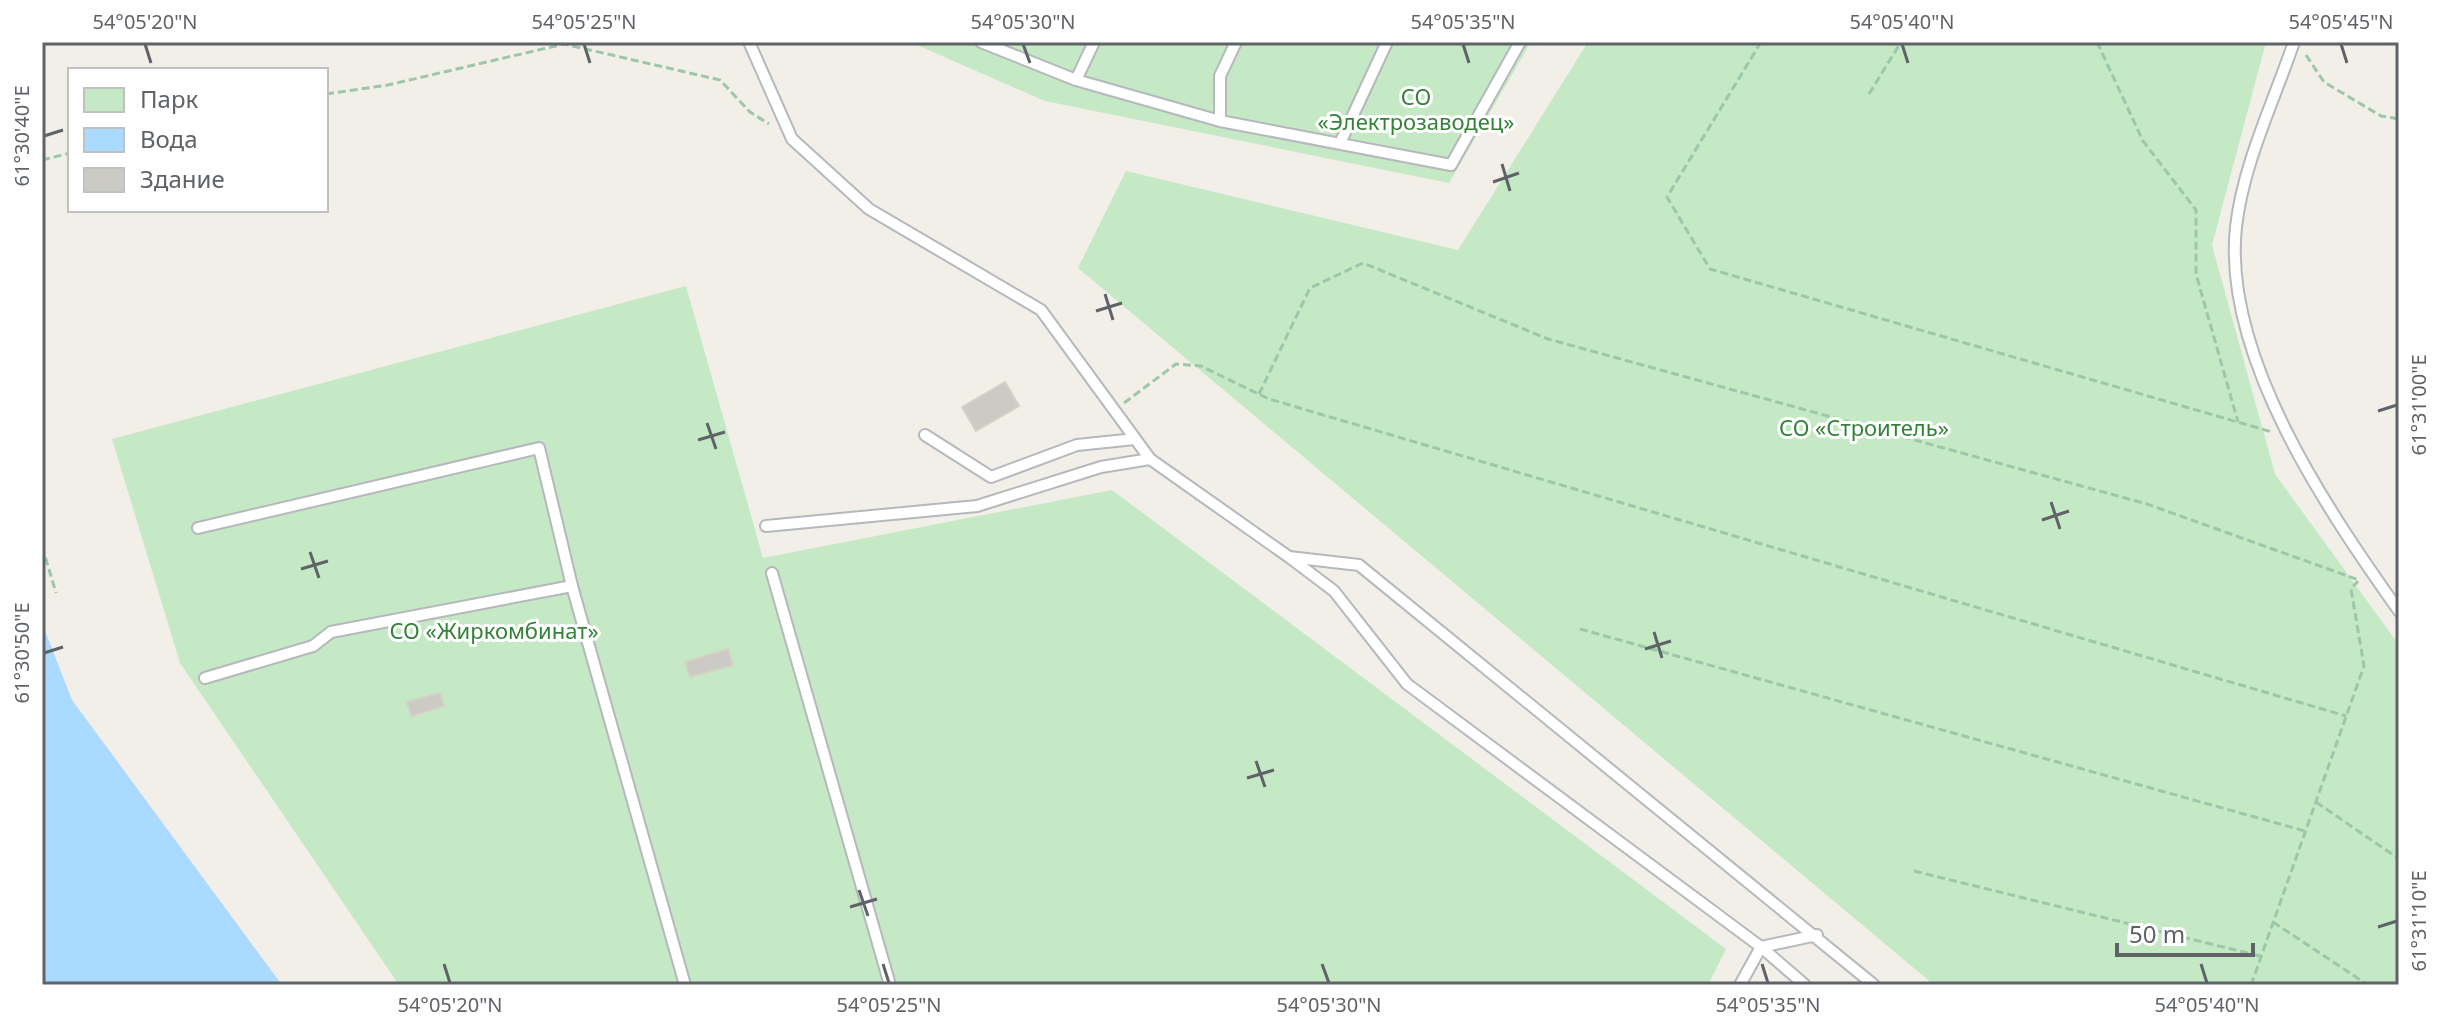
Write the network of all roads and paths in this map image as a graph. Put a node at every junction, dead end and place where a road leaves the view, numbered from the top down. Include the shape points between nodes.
1 (749, 42) edge
2 (981, 42) edge
3 (1094, 42) edge
4 (1236, 42) edge
5 (1387, 42) edge
6 (1520, 42) edge
7 (1761, 42) edge
8 (1901, 42) edge
9 (2097, 42) edge
10 (2294, 42) edge
11 (2304, 52) dead end
12 (1076, 80) junction
13 (328, 94) edge
14 (1869, 94) dead end
15 (2399, 119) edge
16 (1220, 121) junction
17 (792, 139) junction
18 (1341, 141) junction
19 (68, 154) edge
20 (42, 160) edge
21 (1259, 394) junction
22 (1114, 410) junction
23 (2238, 422) junction
24 (925, 435) dead end
25 (2287, 436) junction
26 (1135, 439) junction
27 (1150, 459) junction
28 (766, 526) dead end
29 (198, 528) dead end
30 (42, 546) edge
31 (1289, 557) junction
32 (772, 573) dead end
33 (572, 586) junction
34 (56, 593) dead end
35 (2399, 611) edge
36 (1580, 629) dead end
37 (205, 678) dead end
38 (2346, 716) junction
39 (2316, 802) junction
40 (2305, 831) junction
41 (2399, 859) edge
42 (1914, 871) dead end
43 (2273, 922) junction
44 (1817, 935) junction
45 (1761, 947) junction
46 (2261, 956) junction
47 (685, 985) edge
48 (890, 985) edge
49 (1740, 985) edge
50 (1805, 985) edge
51 (1874, 985) edge
52 (2251, 985) edge
53 (2368, 985) edge

1 - 17 lane
2 - 12 lane
3 - 12 lane
4 - 16 lane via 1220,76
5 - 18 lane
6 - 18 lane via 1451,165
7 - 23 path via 1667,197 1710,269
8 - 14 path
9 - 23 path via 2143,141 2196,210 2196,274
10 - 25 lane via 2243,189 2235,270 2243,314
11 - 15 path via 2324,82 2381,116
12 - 16 lane
13 - 17 path via 564,44 720,80 750,112
16 - 18 lane
17 - 22 lane via 869,209 1041,310
19 - 20 path
21 - 22 path via 1201,366 1176,364
21 - 38 path
21 - 38 path via 1310,288 1363,263 1548,339 2147,504 2359,580 2351,589 2364,666
22 - 26 lane
23 - 25 path
24 - 26 lane via 991,477 1077,445
25 - 35 lane via 2326,506
26 - 27 lane
27 - 28 lane via 1101,467 977,506
27 - 31 lane
29 - 33 lane via 539,448
30 - 34 path
31 - 44 lane via 1359,565
31 - 45 lane via 1334,591 1407,684
32 - 48 lane
33 - 37 lane via 331,632 313,646
33 - 47 lane
36 - 40 path
38 - 39 path
39 - 40 path
39 - 41 path
40 - 43 path
42 - 46 path
43 - 46 path
43 - 53 path
44 - 45 lane
44 - 51 lane
45 - 49 lane
45 - 50 lane
46 - 52 path

